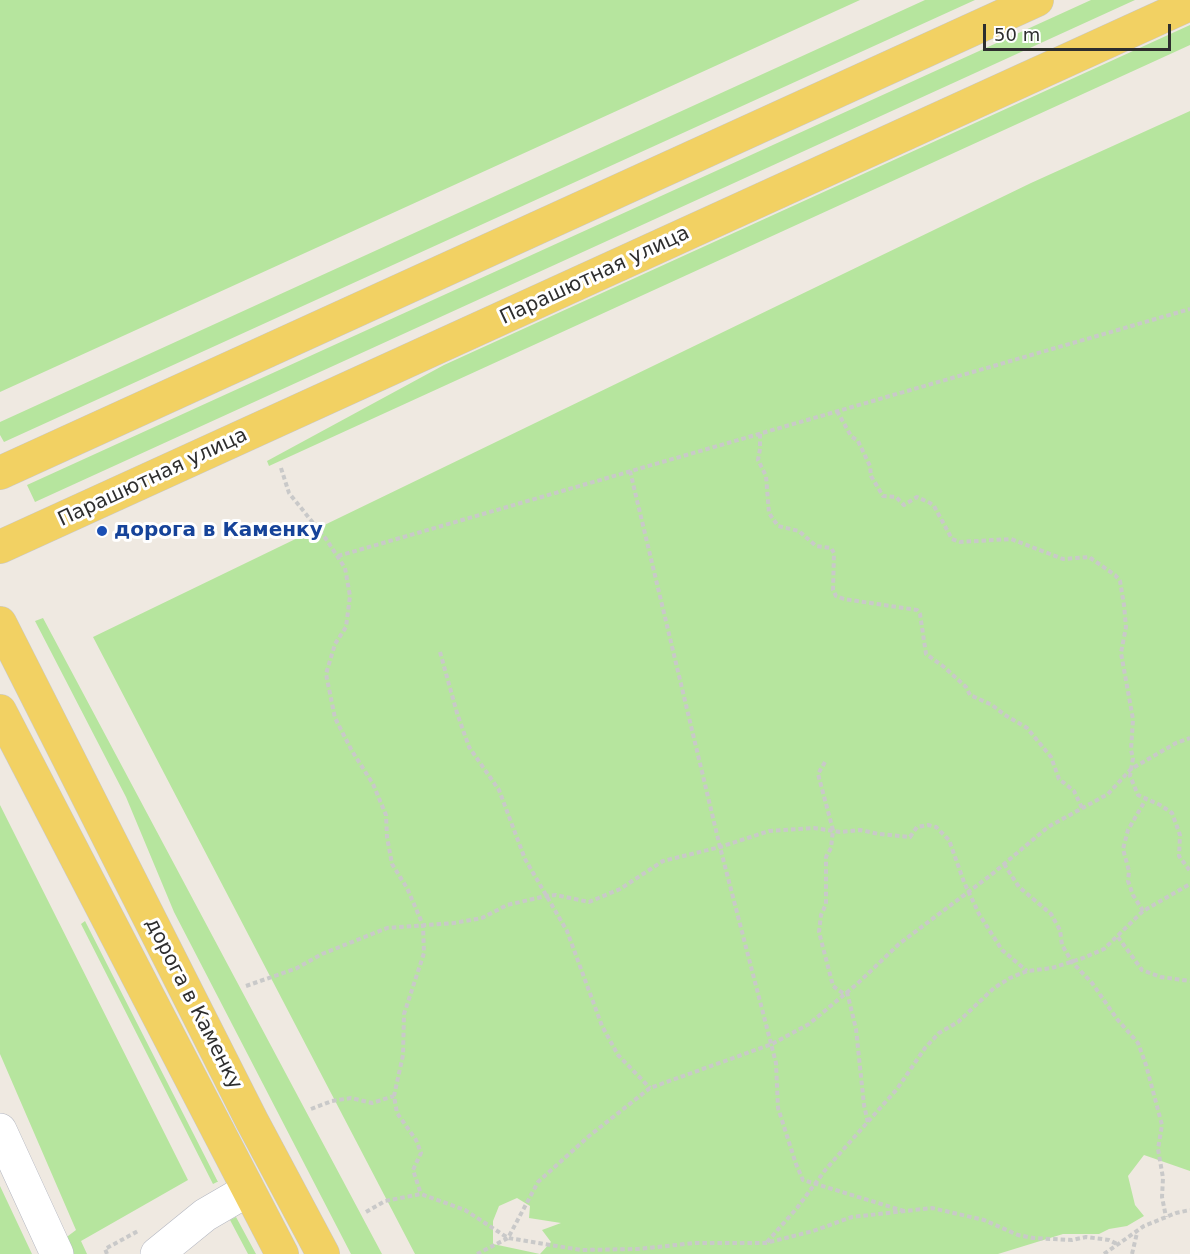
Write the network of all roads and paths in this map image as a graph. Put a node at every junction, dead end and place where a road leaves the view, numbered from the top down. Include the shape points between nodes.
1 (1037, 0) edge
2 (1190, 4) edge
3 (1190, 309) edge
4 (837, 411) junction
5 (760, 434) dead end
6 (281, 468) dead end
7 (630, 471) dead end
8 (0, 473) edge
9 (0, 547) edge
10 (338, 556) junction
11 (0, 623) edge
12 (440, 652) dead end
13 (0, 711) edge
14 (1190, 738) edge
15 (825, 762) dead end
16 (1131, 769) junction
17 (1146, 799) junction
18 (1082, 808) junction
19 (833, 830) junction
20 (720, 846) junction
21 (1004, 864) junction
22 (1190, 871) edge
23 (1190, 884) edge
24 (968, 892) junction
25 (546, 896) junction
26 (1143, 911) junction
27 (423, 925) junction
28 (1118, 937) junction
29 (1072, 962) junction
30 (1027, 971) junction
31 (1190, 981) edge
32 (246, 986) dead end
33 (846, 993) junction
34 (772, 1044) junction
35 (650, 1088) junction
36 (394, 1096) junction
37 (311, 1109) dead end
38 (868, 1123) junction
39 (0, 1130) edge
40 (814, 1185) junction
41 (248, 1190) junction
42 (421, 1194) junction
43 (1190, 1210) edge
44 (904, 1211) junction
45 (366, 1212) dead end
46 (1166, 1217) junction
47 (1137, 1232) junction
48 (508, 1238) junction
49 (766, 1243) junction
50 (1119, 1245) junction
51 (581, 1250) junction
52 (57, 1254) edge
53 (157, 1254) edge
54 (282, 1254) edge
55 (323, 1254) edge
56 (477, 1254) edge
57 (593, 1254) edge
58 (1104, 1254) edge
59 (1132, 1254) edge

1 - 8 main road
2 - 9 main road, Парашютная улица
3 - 4 path
4 - 10 path
4 - 16 path via 858,441 883,496 896,497 904,505 917,497 930,503 952,539 960,542 1011,538 1063,559 1089,558 1120,581 1126,627 1120,653 1132,719
5 - 18 path via 758,460 766,476 769,513 778,526 799,531 816,546 831,548 836,596 917,610 926,654 959,680 970,695 1028,728
6 - 10 path via 290,493
7 - 20 path
10 - 27 path via 351,596 346,627 335,644 326,674 335,718 386,815 392,864
11 - 55 main road, дорога в Каменку
12 - 25 path via 469,747 499,790 525,859
13 - 41 main road, дорога в Каменку
14 - 16 path
15 - 19 path via 818,774
16 - 17 path via 1137,795
16 - 18 path via 1108,794
17 - 22 path via 1172,813 1180,835 1179,856
17 - 26 path via 1128,830 1123,849 1128,881
18 - 21 path via 1048,827
19 - 20 path via 769,831
19 - 24 path via 910,837 917,828 936,827 949,840
19 - 33 path via 826,857 826,904 819,932 833,986
20 - 25 path via 663,861 620,889 589,902
20 - 34 path
21 - 24 path
21 - 29 path via 1019,887 1051,914
23 - 26 path
24 - 30 path via 1002,950
24 - 33 path via 899,944
25 - 27 path via 507,905 482,918
25 - 35 path via 567,931 602,1026 618,1055
26 - 28 path
27 - 32 path via 387,928
27 - 36 path via 424,953 404,1014 403,1055
28 - 29 path via 1104,949
28 - 31 path via 1142,970
29 - 30 path
29 - 46 path via 1138,1043 1162,1125 1158,1149
30 - 38 path via 994,988 958,1022 939,1033
33 - 34 path via 809,1024
33 - 38 path via 856,1029
34 - 35 path
34 - 40 path via 778,1108 803,1180
35 - 48 path via 538,1182
36 - 37 path via 372,1103 351,1098
36 - 42 path via 397,1113 421,1153 413,1170
38 - 40 path
39 - 52 lane
40 - 44 path
40 - 49 path
41 - 53 lane via 205,1215
41 - 54 main road, дорога в Каменку
42 - 45 path via 385,1201
42 - 48 path via 465,1210
43 - 46 path
44 - 49 path via 852,1217
44 - 50 path via 932,1208 984,1220 1033,1238 1086,1237
46 - 47 path
47 - 50 path
47 - 59 path
48 - 51 path
48 - 56 path
49 - 51 path
50 - 58 path
51 - 57 path

